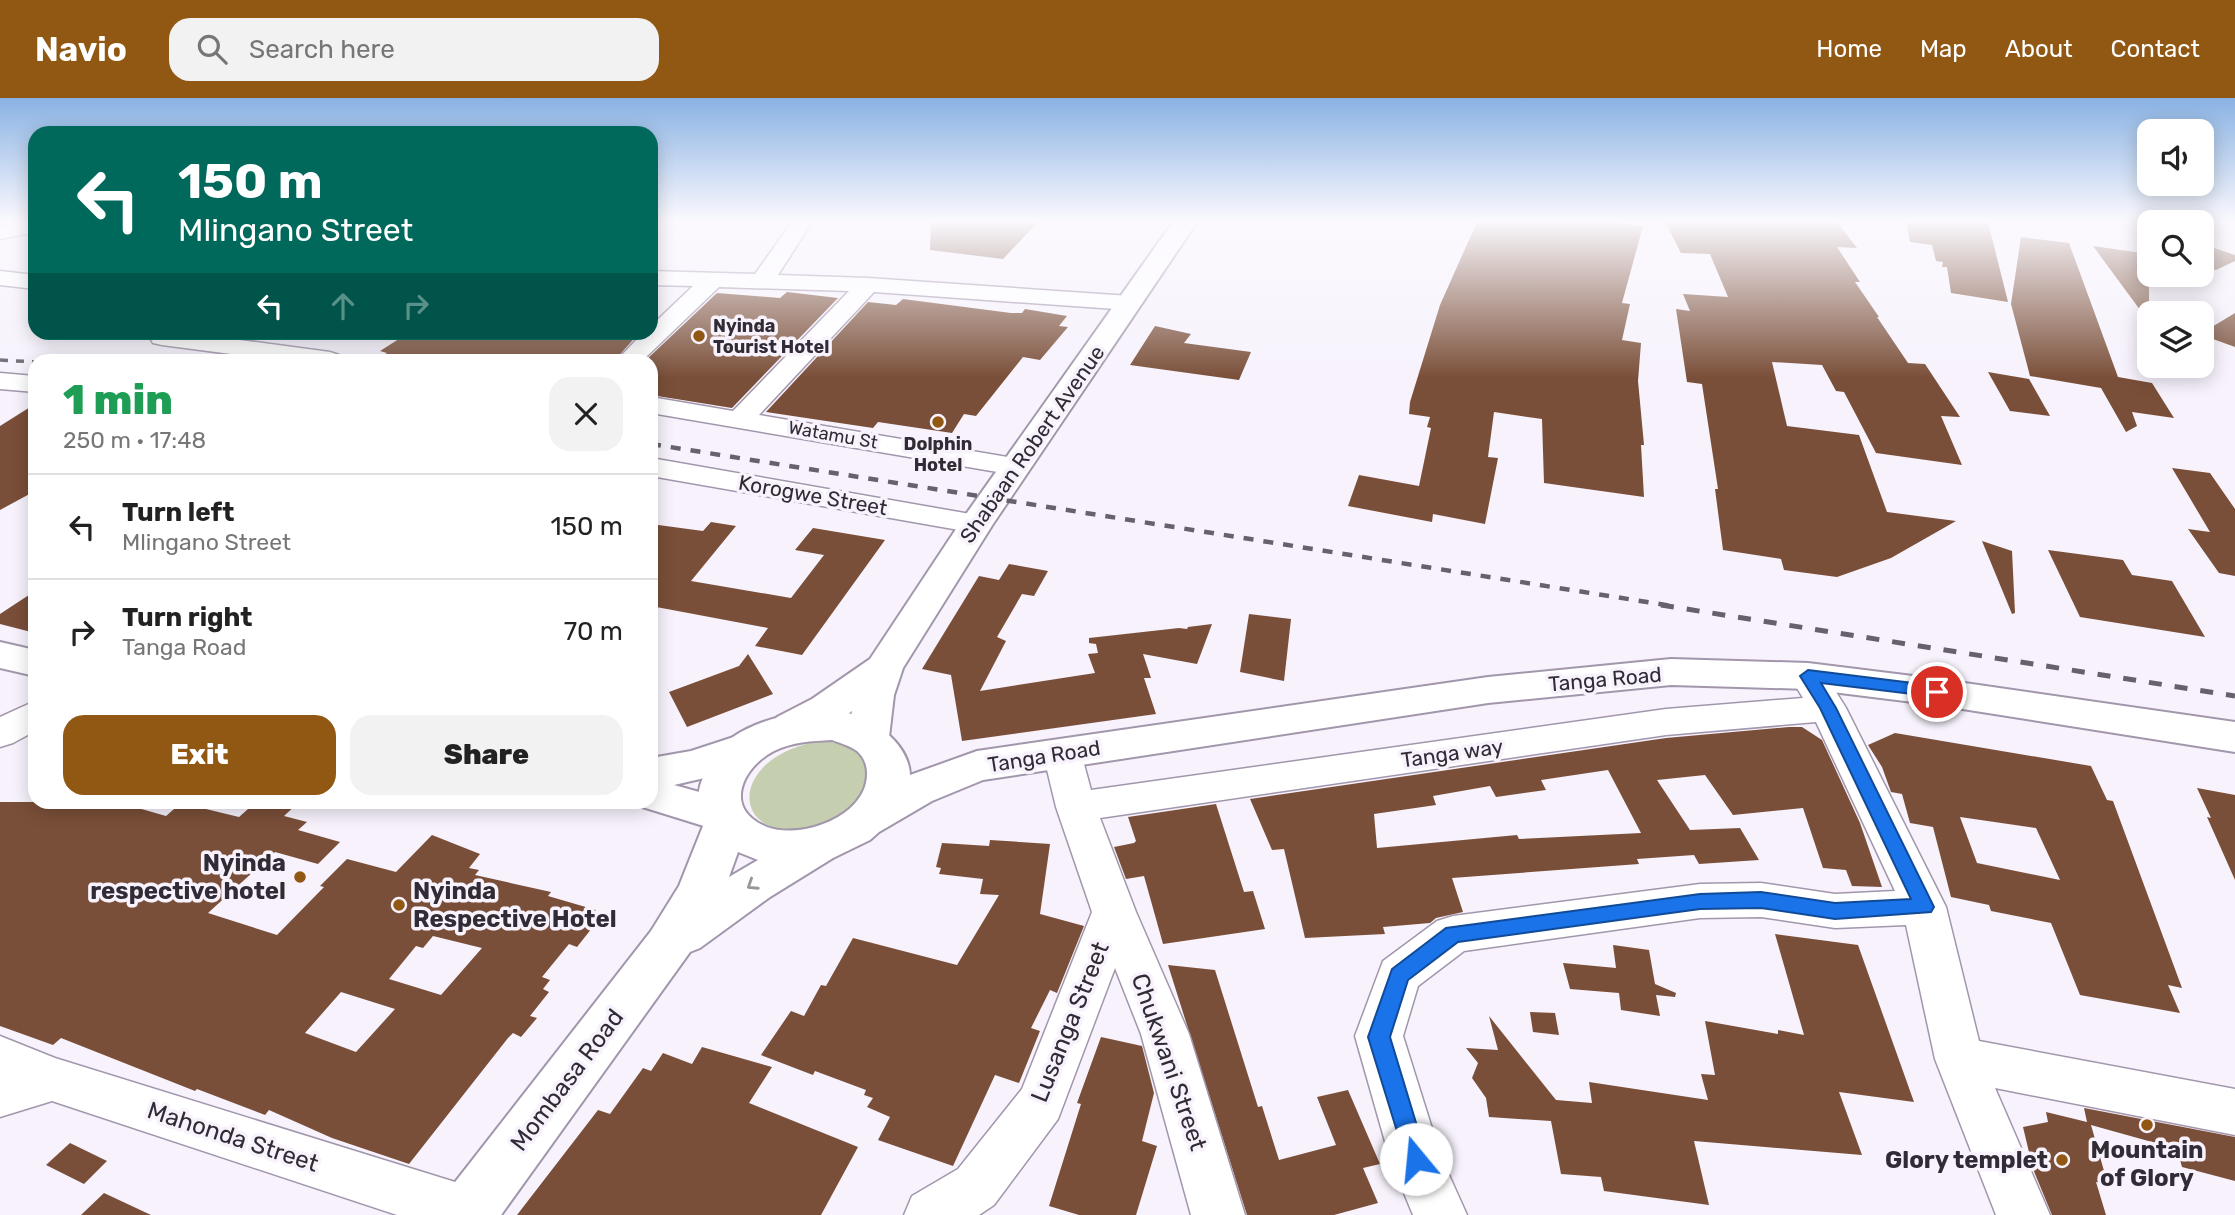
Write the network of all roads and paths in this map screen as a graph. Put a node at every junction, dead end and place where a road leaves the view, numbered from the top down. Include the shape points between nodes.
1 (768, 274) edge
2 (1150, 274) edge
3 (0, 278) edge
4 (658, 278) edge
5 (714, 279) junction
6 (764, 280) junction
7 (28, 281) edge
8 (868, 285) junction
9 (1130, 303) junction
10 (658, 332) edge
11 (177, 340) edge
12 (650, 340) edge
13 (284, 354) edge
14 (635, 354) edge
15 (0, 381) edge
16 (28, 383) edge
17 (658, 406) edge
18 (740, 419) junction
19 (1015, 466) junction
20 (658, 468) edge
21 (976, 524) junction
22 (0, 655) edge
23 (28, 661) edge
24 (884, 668) junction
25 (1818, 692) junction
26 (28, 718) edge
27 (791, 727) junction
28 (0, 734) edge
29 (2235, 737) edge
30 (873, 740) junction
31 (749, 747) junction
32 (1062, 753) junction
33 (977, 766) junction
34 (658, 772) edge
35 (658, 796) edge
36 (1076, 807) junction
37 (725, 818) junction
38 (852, 829) junction
39 (1924, 907) junction
40 (1114, 912) junction
41 (668, 945) junction
42 (0, 1058) edge
43 (1959, 1059) junction
44 (52, 1079) junction
45 (0, 1094) edge
46 (2235, 1112) edge
47 (467, 1213) edge
48 (942, 1213) edge
49 (1218, 1215) edge
50 (1440, 1215) edge
51 (2023, 1215) edge

1 - 6 street
2 - 9 main road, Shabaan Robert Avenue
3 - 7 street
4 - 5 street
5 - 6 street
5 - 10 street
6 - 8 street
8 - 9 street
8 - 18 street
9 - 19 main road, Shabaan Robert Avenue
11 - 13 street
12 - 14 street
15 - 16 street
17 - 18 street, Watamu St
18 - 19 street, Watamu St
19 - 21 main road, Shabaan Robert Avenue
20 - 21 street, Korogwe Street
21 - 24 main road, Shabaan Robert Avenue
22 - 23 main road
24 - 27 main road via 826,709
24 - 30 main road via 874,695
25 - 29 main road, Tanga Road via 1937,692
25 - 32 main road, Tanga Road via 1671,672 1488,690
25 - 36 street, Tanga way via 1666,722
25 - 39 street
26 - 28 street
27 - 30 main road via 837,725
27 - 31 main road
30 - 33 main road via 932,762
30 - 38 main road via 891,766 888,792
31 - 34 main road via 694,766
31 - 37 main road via 729,768 719,791
32 - 33 main road, Tanga Road
32 - 36 street, Chukwani Street
33 - 38 main road via 917,790
35 - 37 main road
36 - 40 street, Chukwani Street
37 - 38 main road via 744,837 771,846 802,848
37 - 41 main road, Mombasa Road via 700,893
38 -> 41 main road, Mombasa Road via 754,884
39 - 43 street
39 - 50 street via 1835,911 1761,900 1700,901 1453,934 1399,975 1379,1037 1416,1159
40 - 48 street, Lusanga Street via 1041,1103 976,1187
40 - 49 street, Chukwani Street via 1165,1034
41 - 47 main road, Mombasa Road
42 - 44 street, Mahonda Street
43 - 46 street
43 - 51 street
44 - 45 street
44 - 47 street, Mahonda Street

